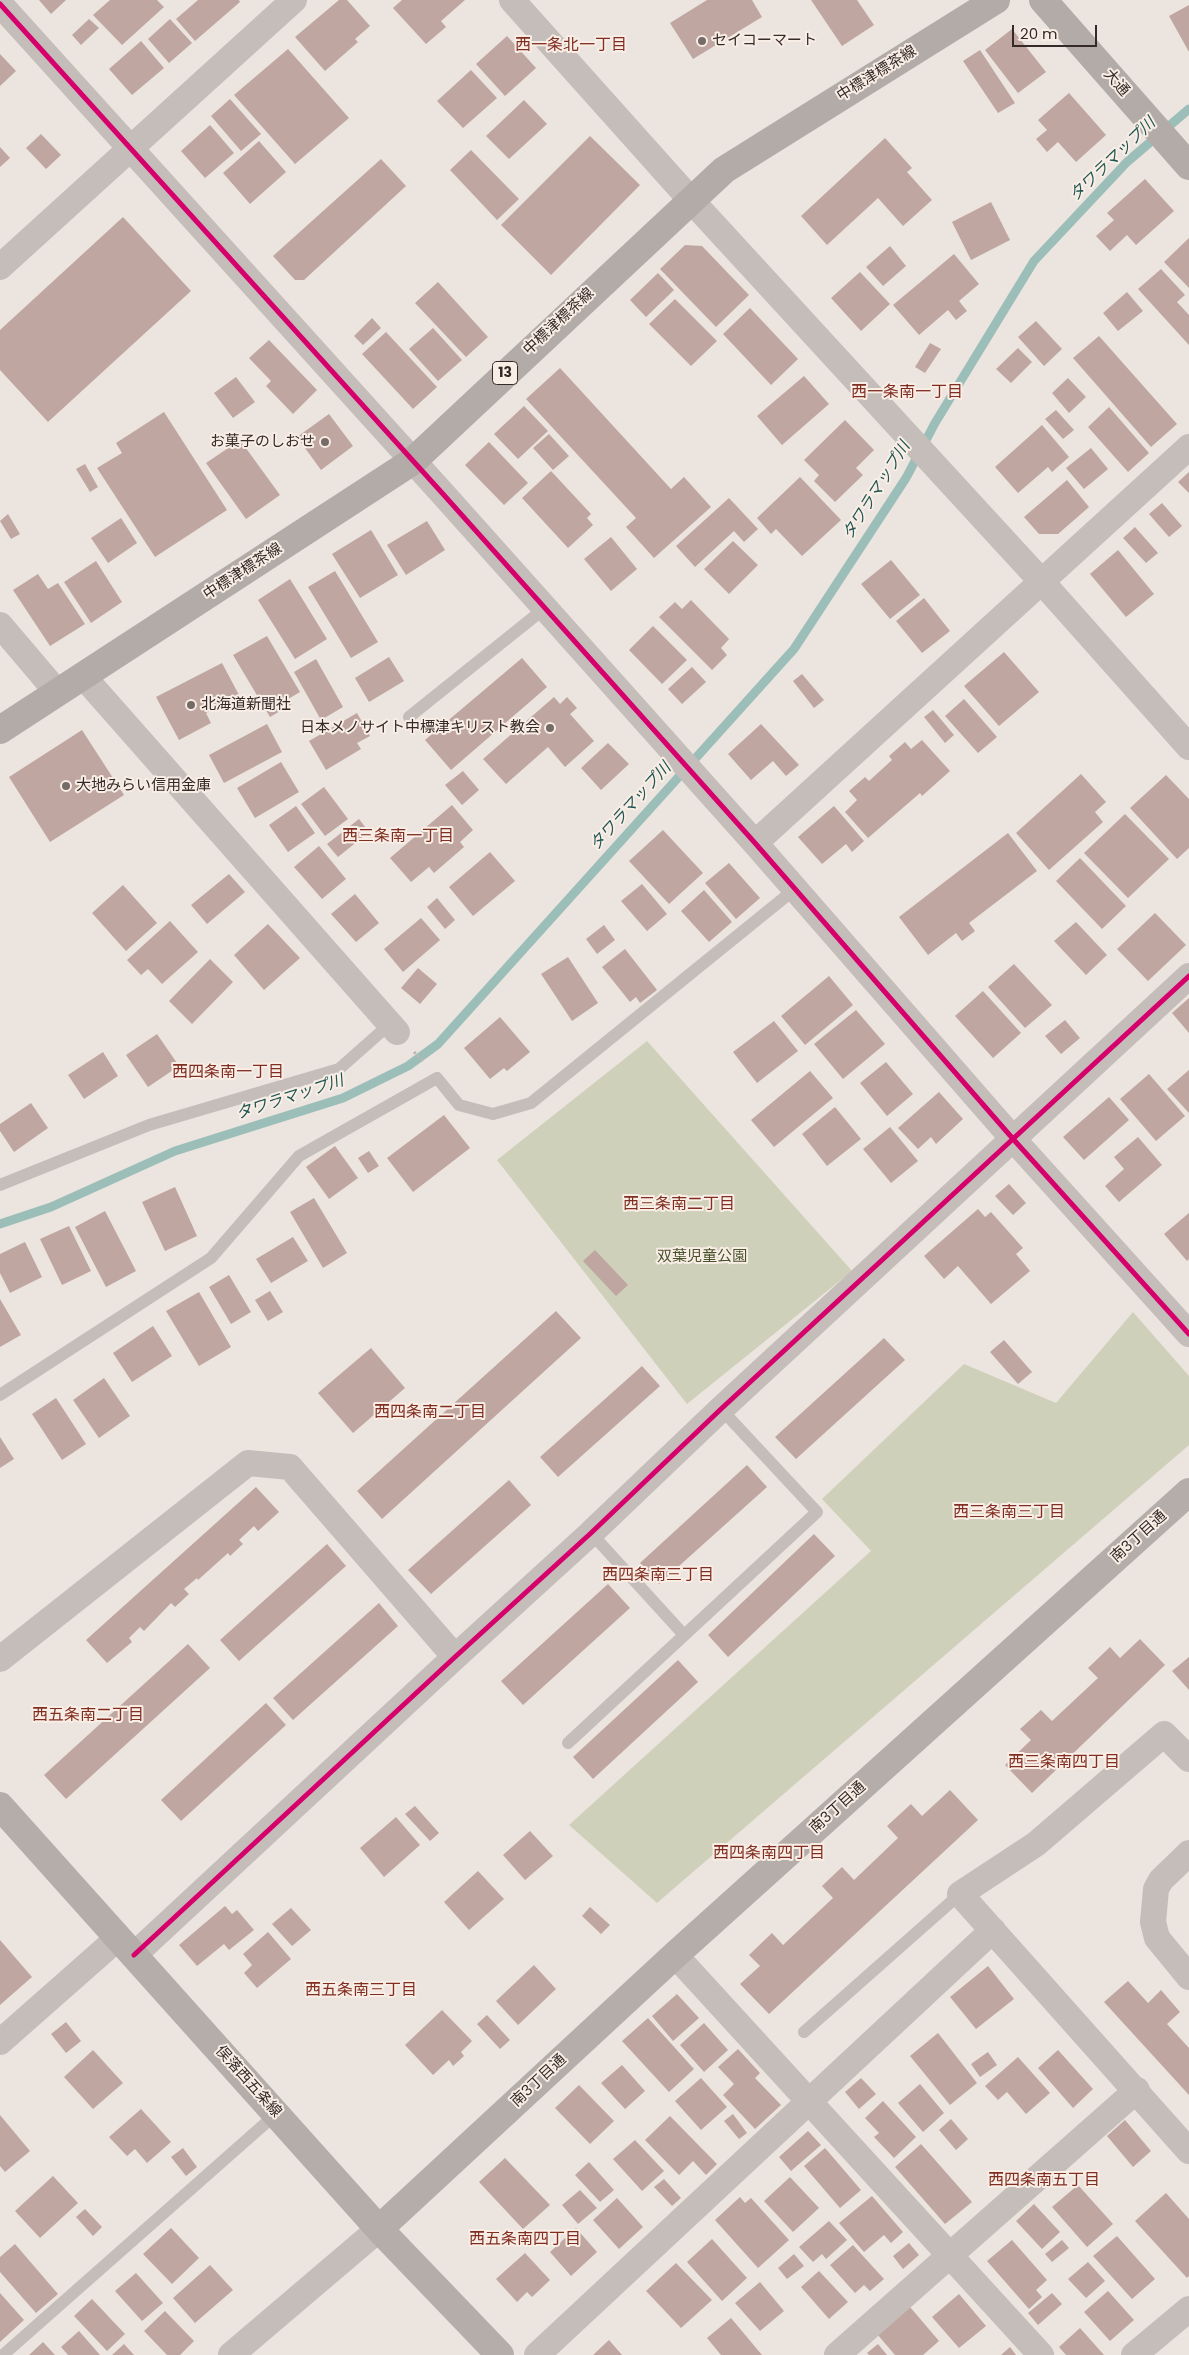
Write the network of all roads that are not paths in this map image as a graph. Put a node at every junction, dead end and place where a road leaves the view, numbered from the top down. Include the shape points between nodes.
1 (294, 0) edge
2 (512, 0) edge
3 (996, 0) edge
4 (1044, 0) edge
5 (0, 4) edge
6 (131, 149) junction
7 (1189, 166) edge
8 (690, 199) junction
9 (0, 267) edge
10 (1189, 447) edge
11 (413, 461) junction
12 (1042, 582) junction
13 (545, 608) junction
14 (0, 625) edge
15 (83, 676) junction
16 (57, 692) junction
17 (409, 717) dead end
18 (0, 730) edge
19 (1189, 747) edge
20 (755, 843) junction
21 (795, 889) junction
22 (1189, 976) edge
23 (400, 1035) joint
24 (1014, 1140) junction
25 (0, 1185) edge
26 (1189, 1334) edge
27 (0, 1395) edge
28 (721, 1409) junction
29 (1189, 1492) edge
30 (591, 1534) junction
31 (684, 1636) junction
32 (455, 1657) junction
33 (0, 1659) edge
34 (568, 1743) dead end
35 (1189, 1759) edge
36 (0, 1806) edge
37 (1189, 1853) edge
38 (960, 1894) junction
39 (993, 1930) junction
40 (126, 1946) junction
41 (675, 1955) junction
42 (1189, 1977) edge
43 (804, 2032) dead end
44 (0, 2042) edge
45 (1137, 2090) junction
46 (810, 2101) junction
47 (276, 2114) junction
48 (1189, 2151) edge
49 (379, 2229) junction
50 (951, 2254) junction
51 (1189, 2309) edge
52 (3, 2355) edge
53 (231, 2355) edge
54 (500, 2355) edge
55 (537, 2355) edge
56 (837, 2355) edge
57 (1041, 2355) edge
58 (1134, 2355) edge

1 - 6 street
2 - 8 street
3 - 8 main road, 中標津標茶線 / 13 via 724,170
4 - 7 main road, 大通
5 - 6 street
6 - 9 street
6 - 11 street
8 - 11 main road, 中標津標茶線 / 13
8 - 12 street
10 - 12 street
11 - 13 street
11 - 15 main road, 中標津標茶線 / 13
12 - 19 street
12 - 20 street
13 - 17 lane
13 - 20 street
14 - 16 street
15 - 16 main road, 中標津標茶線 / 13
15 - 23 street
16 - 18 main road, 中標津標茶線 / 13
20 - 21 street
21 - 24 street
21 - 27 lane via 531,1103 492,1114 459,1105 437,1078 299,1156 211,1258
22 - 24 street
23 - 25 lane via 339,1069 149,1125
24 - 26 street
24 - 28 street
28 - 30 street
28 - 31 lane via 817,1512
29 - 41 street, 南3丁目通
30 - 31 lane
30 - 32 street
31 - 34 lane
32 - 33 street via 290,1467 248,1463
32 - 40 street
35 - 38 street via 1164,1734 1036,1844
36 - 40 street, 俣落西五条線
37 - 42 street via 1156,1889 1152,1922 1157,1938
38 - 39 street
38 - 43 lane
39 - 45 street
39 - 46 street
40 - 44 street
40 - 47 street, 俣落西五条線
41 - 46 street
41 - 49 street, 南3丁目通
45 - 48 street
45 - 50 street
46 - 50 street
46 - 55 street
47 - 49 street, 俣落西五条線
47 - 52 lane
49 - 53 street
49 - 54 street, 俣落西五条線
50 - 56 street
50 - 57 street
51 - 58 street

